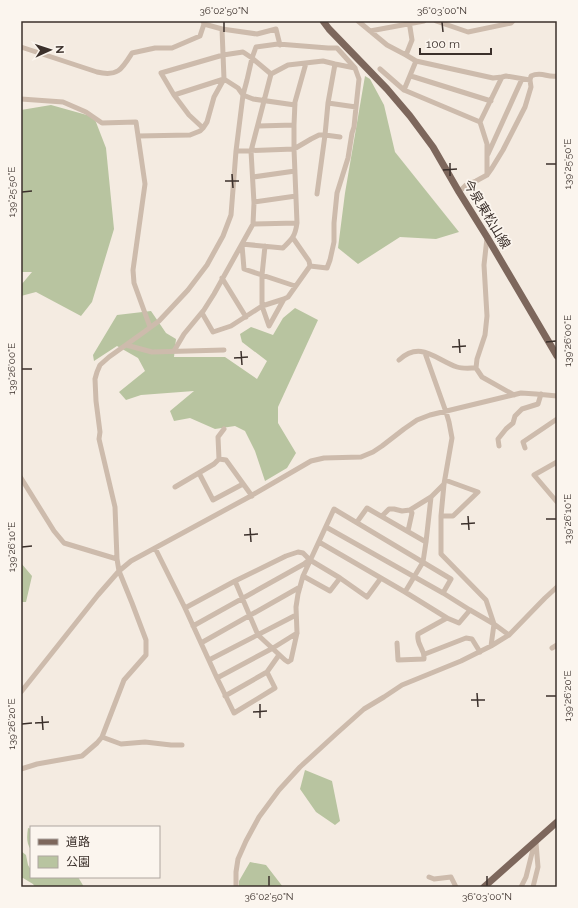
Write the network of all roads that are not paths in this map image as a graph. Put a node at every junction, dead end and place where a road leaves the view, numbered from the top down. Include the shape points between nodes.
1 (323, 21) edge
2 (358, 21) edge
3 (424, 21) edge
4 (436, 21) edge
5 (513, 21) edge
6 (204, 22) edge
7 (409, 23) edge
8 (222, 29) junction
9 (370, 31) junction
10 (339, 40) junction
11 (280, 45) junction
12 (21, 47) edge
13 (337, 48) junction
14 (223, 55) junction
15 (406, 55) junction
16 (252, 58) junction
17 (416, 61) junction
18 (306, 63) junction
19 (335, 64) junction
20 (355, 68) junction
21 (380, 69) dead end
22 (271, 74) junction
23 (411, 76) junction
24 (557, 76) edge
25 (502, 77) junction
26 (522, 78) junction
27 (224, 79) junction
28 (530, 80) junction
29 (404, 90) junction
30 (174, 95) junction
31 (243, 95) junction
32 (21, 98) edge
33 (264, 101) junction
34 (491, 101) junction
35 (328, 103) junction
36 (295, 105) junction
37 (356, 107) junction
38 (480, 122) junction
39 (294, 125) junction
40 (258, 126) junction
41 (203, 128) junction
42 (325, 135) junction
43 (138, 136) junction
44 (340, 137) dead end
45 (294, 149) junction
46 (236, 151) junction
47 (251, 151) junction
48 (487, 156) junction
49 (295, 171) junction
50 (487, 174) junction
51 (253, 177) junction
52 (459, 192) junction
53 (317, 194) dead end
54 (296, 196) junction
55 (254, 202) junction
56 (297, 223) junction
57 (253, 224) junction
58 (487, 237) junction
59 (293, 238) junction
60 (242, 244) junction
61 (265, 246) junction
62 (310, 266) junction
63 (262, 275) junction
64 (222, 278) junction
65 (295, 286) junction
66 (284, 299) junction
67 (262, 306) junction
68 (203, 311) junction
69 (246, 317) junction
70 (150, 327) junction
71 (126, 345) junction
72 (224, 350) dead end
73 (174, 351) junction
74 (425, 352) junction
75 (557, 356) edge
76 (399, 360) dead end
77 (476, 368) junction
78 (541, 394) junction
79 (514, 395) junction
80 (557, 396) edge
81 (446, 412) junction
82 (557, 419) edge
83 (224, 429) dead end
84 (498, 446) dead end
85 (525, 448) dead end
86 (219, 459) junction
87 (557, 462) edge
88 (199, 472) junction
89 (21, 478) edge
90 (445, 482) junction
91 (243, 484) junction
92 (175, 487) dead end
93 (252, 496) junction
94 (430, 497) junction
95 (557, 502) edge
96 (410, 510) junction
97 (382, 516) junction
98 (441, 516) junction
99 (357, 522) junction
100 (326, 527) junction
101 (408, 531) junction
102 (319, 542) junction
103 (426, 542) junction
104 (155, 548) junction
105 (117, 558) junction
106 (310, 560) junction
107 (423, 562) junction
108 (119, 571) junction
109 (303, 576) junction
110 (414, 577) junction
111 (340, 578) junction
112 (381, 578) junction
113 (235, 581) junction
114 (300, 587) junction
115 (557, 587) edge
116 (405, 592) junction
117 (443, 593) junction
118 (242, 598) junction
119 (185, 608) junction
120 (470, 610) junction
121 (296, 615) junction
122 (249, 616) junction
123 (447, 618) junction
124 (494, 624) junction
125 (193, 626) junction
126 (296, 633) junction
127 (258, 635) junction
128 (509, 635) junction
129 (201, 643) junction
130 (397, 643) dead end
131 (490, 646) junction
132 (273, 648) junction
133 (480, 652) junction
134 (424, 654) junction
135 (279, 655) junction
136 (209, 660) junction
137 (267, 672) junction
138 (217, 678) junction
139 (21, 692) edge
140 (225, 696) junction
141 (102, 737) junction
142 (182, 745) dead end
143 (21, 768) edge
144 (557, 822) edge
145 (535, 840) junction
146 (429, 877) dead end
147 (236, 887) edge
148 (456, 887) edge
149 (484, 887) edge
150 (521, 887) edge
151 (533, 887) edge

1 - 10 main road, 今泉東松山線
2 - 9 street
3 - 7 street
4 - 5 street via 468,32
6 - 8 street
6 - 12 street via 200,36 172,48 155,48 132,53 123,68 105,74
7 - 9 street
7 - 15 street via 412,40
8 - 11 street via 257,34 276,29
8 - 14 street
9 - 15 street via 387,45
10 - 13 street
10 - 52 main road, 今泉東松山線 via 410,116 433,147
11 - 13 street
11 - 16 street via 256,47
13 - 20 street
14 - 16 street via 242,52
14 - 27 street
14 - 30 street via 161,73
15 - 17 street
16 - 22 street
16 - 31 street
17 - 23 street
17 - 25 street via 493,78
18 - 19 street via 323,61
18 - 22 street via 288,65
18 - 36 street
19 - 20 street
19 - 35 street
20 - 37 street via 360,79
21 - 29 street
22 - 33 street
23 - 29 street
23 - 34 street
24 - 28 street via 534,74
25 - 26 street
25 - 34 street
26 - 28 street
26 - 48 street
27 - 30 street
27 - 31 street via 238,88
27 - 41 street via 214,97
28 - 50 street via 531,87 525,107 503,150
29 - 38 street
30 - 41 street
31 - 33 street
31 - 46 street
32 - 43 street via 63,102 86,112 102,123 136,122
33 - 36 street
33 - 40 street
34 - 38 street
35 - 37 street
35 - 42 street
36 - 39 street
37 - 62 street via 348,158 337,193 334,242 330,260 327,268
38 - 48 street via 487,144
39 - 40 street
39 - 45 street
40 - 47 street
41 - 43 street via 190,135
42 - 44 street
42 - 45 street via 319,135
42 - 53 street
43 - 70 street via 145,184 133,270 134,283
45 - 47 street
45 - 49 street
46 - 47 street
46 - 70 street via 231,215 223,236 207,265 188,290
47 - 51 street
48 - 50 street
49 - 51 street
49 - 54 street
50 - 52 street via 466,185
51 - 55 street
52 - 58 main road, 今泉東松山線
54 - 55 street
54 - 56 street
55 - 57 street
56 - 57 street
56 - 59 street
57 - 60 street
58 - 75 main road, 今泉東松山線
58 - 77 street via 484,265 487,316
59 - 61 street via 283,248
59 - 62 street
60 - 61 street
60 - 63 street via 244,269
60 - 64 street
61 - 63 street
62 - 65 street
63 - 65 street
63 - 67 street
64 - 68 street
64 - 69 street
65 - 66 street
66 - 67 street
66 - 67 street via 269,326
67 - 69 street
68 - 69 street via 213,332
68 - 73 street
70 - 71 street
71 - 73 street via 152,352
71 - 105 street via 100,365 95,379 99,439 115,507
72 - 73 street
74 - 76 street via 412,352
74 - 77 street via 458,367
74 - 81 street
77 - 79 street via 482,377
78 - 79 street
78 - 80 street
78 - 84 street via 538,404 522,410 515,416 513,423 498,439
79 - 81 street
81 - 90 street via 452,438
81 - 93 street via 417,420 382,446 361,457 311,461
82 - 85 street via 523,442
83 - 86 street via 218,437
86 - 88 street
86 - 91 street via 226,460
87 - 95 street via 534,475
88 - 91 street via 213,500
88 - 92 street
89 - 105 street via 54,532 64,543
90 - 94 street
90 - 98 street
90 - 98 street via 478,492 453,516
91 - 93 street
93 - 104 street
94 - 96 street
94 - 103 street
96 - 97 street via 389,509
96 - 101 street via 412,513
97 - 99 street via 367,508
97 - 101 street
98 - 124 street via 441,554 486,600
99 - 100 street via 334,509
99 - 107 street
100 - 102 street
100 - 110 street
101 - 103 street
102 - 106 street
102 - 112 street
103 - 107 street
104 - 108 street
104 - 119 street
105 - 108 street
106 - 109 street
106 - 111 street
106 - 113 street via 298,552
106 - 118 street
107 - 110 street
107 - 117 street via 451,579
108 - 139 street
108 - 141 street via 146,640 146,655 124,680
109 - 111 street via 330,591
109 - 114 street
110 - 116 street
110 - 117 street
111 - 112 street via 367,597
112 - 116 street
113 - 118 street
113 - 119 street
114 - 121 street
114 - 122 street
115 - 128 street
116 - 123 street
117 - 120 street
118 - 122 street
118 - 125 street
119 - 125 street
120 - 123 street via 459,623
120 - 124 street
121 - 126 street
121 - 127 street
122 - 127 street
122 - 129 street
123 - 134 street via 418,634 417,640
124 - 128 street
124 - 131 street
125 - 129 street
126 - 132 street
126 - 135 street via 291,660 288,662
127 - 132 street
127 - 136 street
128 - 131 street
129 - 136 street
130 - 134 street via 398,660 424,659
131 - 133 street
132 - 135 street
132 - 138 street
133 - 134 street via 472,639 466,638
133 - 147 street via 402,685 364,709 300,767 279,790 252,829 238,858
135 - 137 street
136 - 138 street
137 - 140 street
137 - 140 street via 275,688 234,713
138 - 140 street
141 - 142 street via 121,744 145,742
141 - 143 street via 82,756
144 - 145 main road
145 - 149 main road
145 - 150 street
145 - 151 street via 538,868
146 - 148 street via 451,877

